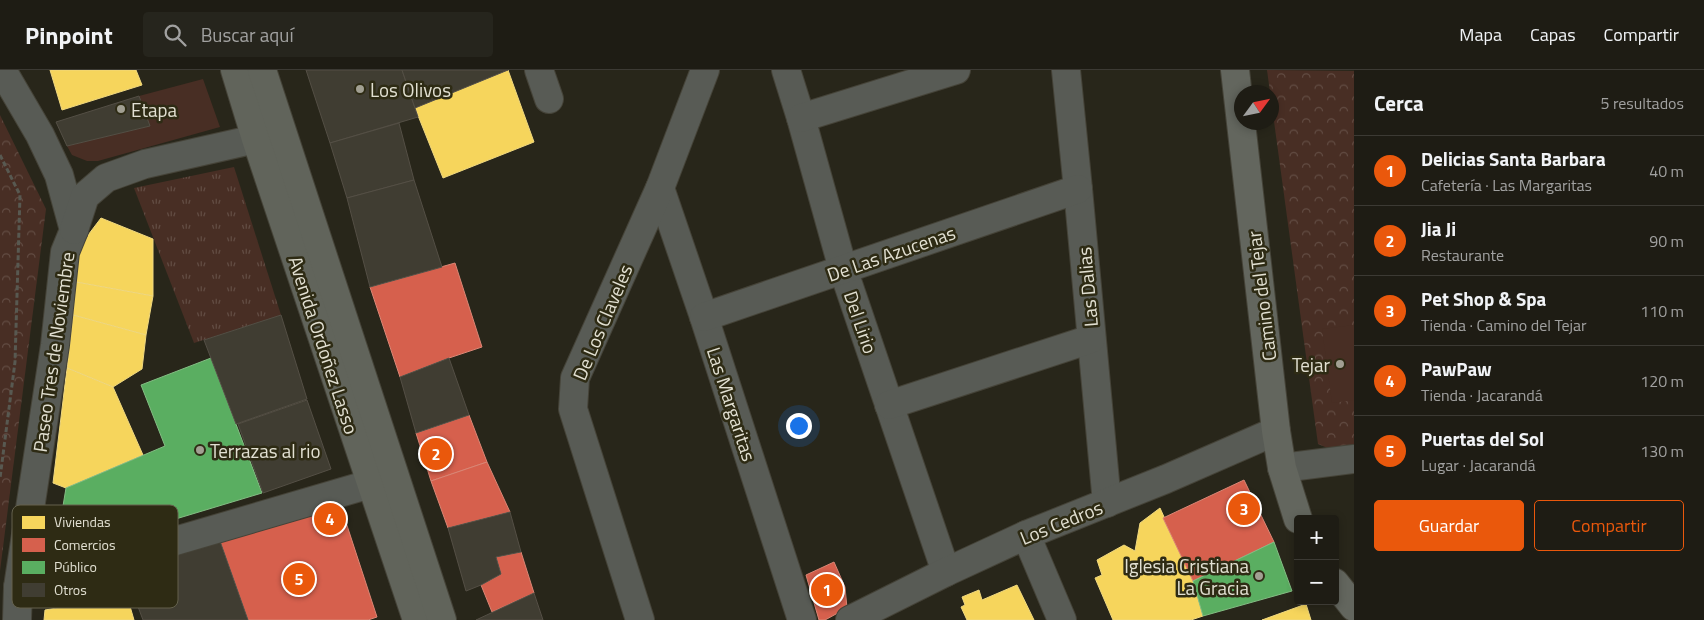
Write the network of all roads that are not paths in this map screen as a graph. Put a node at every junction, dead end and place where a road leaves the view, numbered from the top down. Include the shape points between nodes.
1 (2, 70) edge
2 (235, 70) edge
3 (262, 70) edge
4 (539, 70) edge
5 (785, 70) edge
6 (956, 70) edge
7 (1066, 70) edge
8 (1235, 70) edge
9 (706, 75) edge
10 (549, 99) dead end
11 (801, 118) junction
12 (256, 139) junction
13 (660, 188) junction
14 (1078, 189) junction
15 (74, 230) junction
16 (843, 269) junction
17 (704, 317) junction
18 (1092, 339) junction
19 (890, 405) junction
20 (1276, 430) junction
21 (1354, 459) edge
22 (1282, 468) junction
23 (370, 484) junction
24 (1108, 503) junction
25 (30, 505) edge
26 (1297, 515) edge
27 (1026, 535) junction
28 (178, 540) edge
29 (946, 572) junction
30 (1339, 588) edge
31 (1354, 607) edge
32 (417, 620) edge
33 (442, 620) edge
34 (640, 620) edge
35 (802, 620) edge
36 (850, 620) edge
37 (1062, 620) edge

1 - 15 street, Paseo Tres de Noviembre via 59,175
2 - 12 main road, Avenida Ordoñez Lasso
3 - 33 main road, Avenida Ordoñez Lasso
4 - 10 street
5 - 11 street, Del Lirio
6 - 11 street
7 - 14 street, Las Dalias
8 - 20 street, Camino del Tejar
9 - 13 street, De Los Claveles
11 - 16 street, Del Lirio
12 - 15 street via 145,164 106,178 85,196
12 - 23 main road, Avenida Ordoñez Lasso
13 - 17 street, Las Margaritas
13 - 34 street, De Los Claveles via 575,378 573,409
14 - 16 street, De Las Azucenas
14 - 18 street, Las Dalias
15 - 25 street, Paseo Tres de Noviembre via 65,252
16 - 17 street, De Las Azucenas
16 - 19 street, Del Lirio
17 - 35 street, Las Margaritas
18 - 19 street
18 - 24 street, Las Dalias
19 - 29 street, Del Lirio
20 - 22 street, Camino del Tejar
20 - 24 street, Los Cedros
21 - 22 street
22 - 26 street, Camino del Tejar
23 - 28 street
23 - 32 main road, Avenida Ordoñez Lasso
24 - 27 street, Los Cedros
27 - 29 street, Los Cedros
27 - 37 street
29 - 36 street, Los Cedros
30 - 31 street

